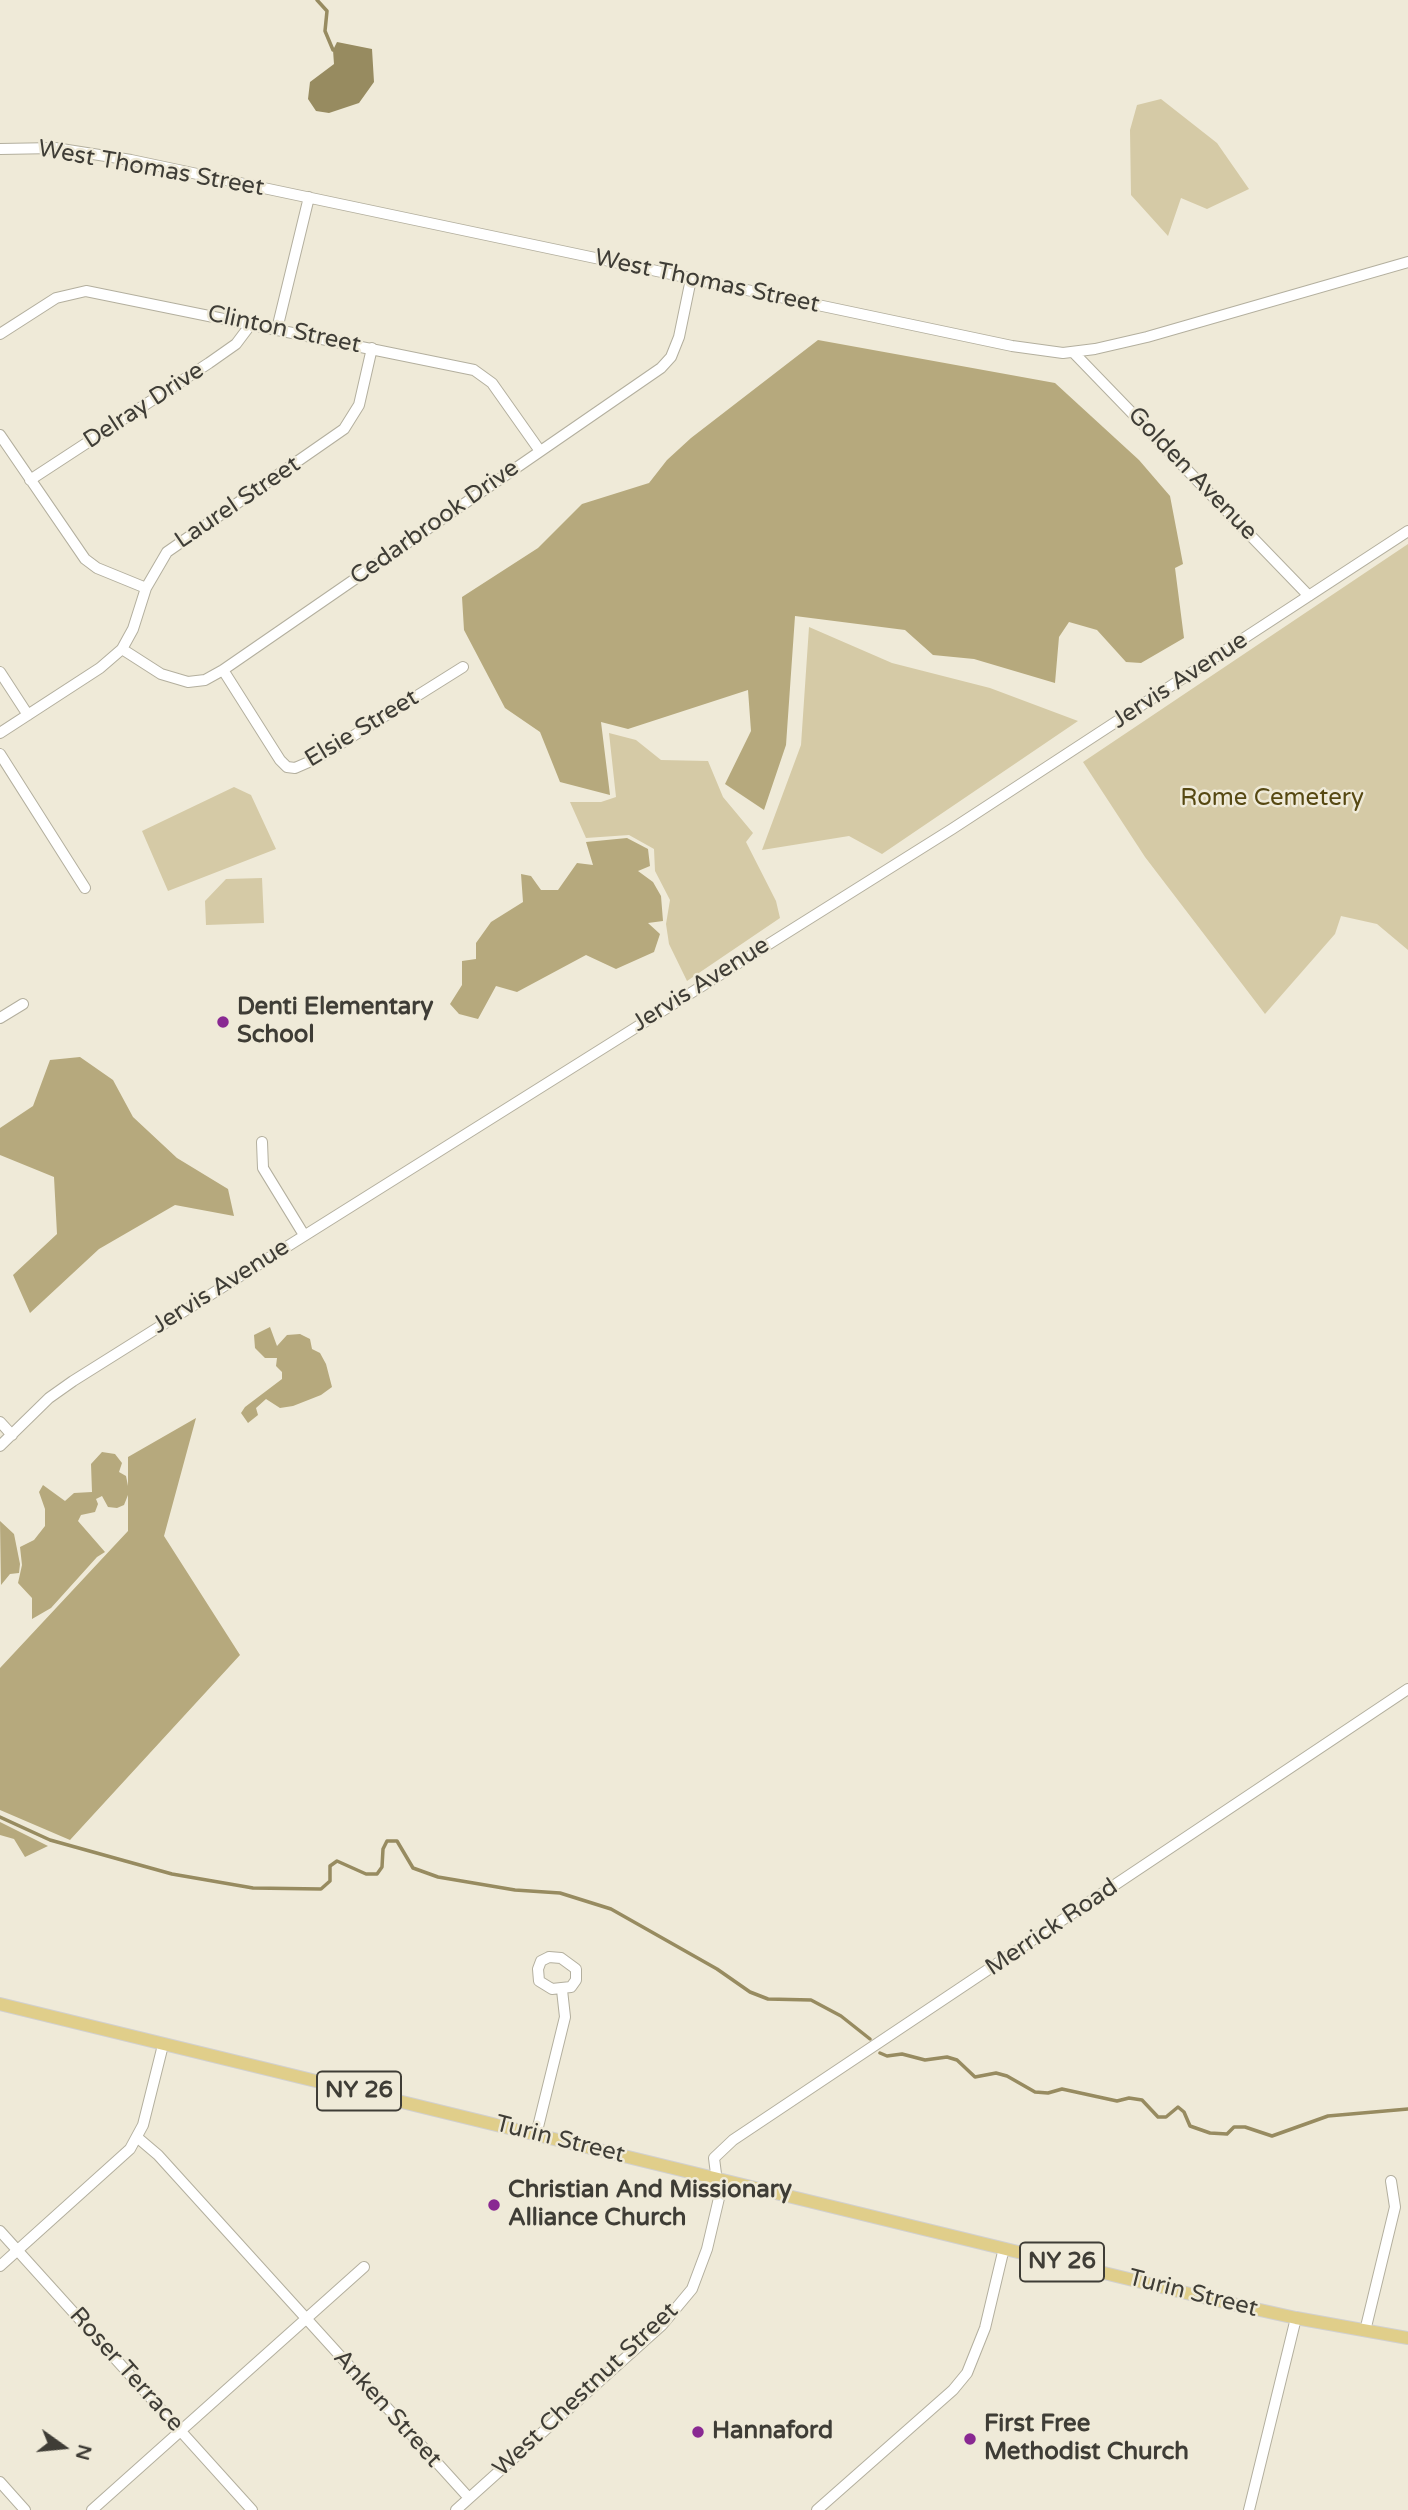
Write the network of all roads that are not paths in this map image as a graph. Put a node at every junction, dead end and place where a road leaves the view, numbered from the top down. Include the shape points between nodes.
1 (0, 149) edge
2 (309, 197) junction
3 (1408, 262) edge
4 (691, 279) junction
5 (251, 324) junction
6 (277, 329) junction
7 (0, 334) edge
8 (372, 348) junction
9 (1073, 352) junction
10 (0, 435) edge
11 (540, 451) junction
12 (30, 481) junction
13 (1408, 531) edge
14 (146, 588) junction
15 (1309, 596) junction
16 (122, 649) junction
17 (463, 667) dead end
18 (223, 670) junction
19 (0, 672) edge
20 (28, 715) junction
21 (0, 733) edge
22 (0, 754) edge
23 (85, 888) dead end
24 (23, 1004) dead end
25 (0, 1018) edge
26 (262, 1142) dead end
27 (304, 1235) junction
28 (0, 1422) edge
29 (12, 1435) junction
30 (0, 1446) edge
31 (1408, 1689) edge
32 (562, 1990) dead end
33 (0, 2005) edge
34 (163, 2045) junction
35 (536, 2135) junction
36 (138, 2138) junction
37 (718, 2178) junction
38 (1391, 2181) dead end
39 (0, 2231) edge
40 (1004, 2248) junction
41 (18, 2250) junction
42 (0, 2266) edge
43 (364, 2267) dead end
44 (1296, 2318) junction
45 (306, 2319) junction
46 (1366, 2331) junction
47 (1408, 2338) edge
48 (180, 2431) junction
49 (0, 2483) edge
50 (469, 2498) junction
51 (25, 2510) edge
52 (93, 2510) edge
53 (252, 2510) edge
54 (456, 2510) edge
55 (817, 2510) edge
56 (1249, 2510) edge

1 - 2 street, West Thomas Street via 55,148
2 - 4 street, West Thomas Street
2 - 6 street
3 - 9 street, West Thomas Street via 1147,337
4 - 9 street, West Thomas Street via 1012,346
4 - 11 street, Cedarbrook Drive via 671,357
5 - 6 street, Clinton Street
5 - 7 street, Clinton Street via 86,290 56,298
5 - 12 street, Delray Drive via 227,351
6 - 8 street, Clinton Street
8 - 11 street, Clinton Street via 474,370 492,383
8 - 14 street, Laurel Street via 359,405 344,429 177,544
9 - 15 street, Golden Avenue
10 - 12 street
11 - 18 street, Cedarbrook Drive
12 - 14 street via 85,559
13 - 15 street, Jervis Avenue
14 - 16 street, Laurel Street via 134,629
15 - 27 street, Jervis Avenue via 952,829
16 - 18 street, Cedarbrook Drive via 161,674 188,682 205,680
16 - 20 street, Laurel Street
17 - 18 street, Elsie Street via 295,768 280,760
19 - 20 street
20 - 21 street, Laurel Street
22 - 23 street
24 - 25 street
26 - 27 street via 263,1168
27 - 29 street, Jervis Avenue via 73,1381
28 - 29 street
29 - 30 street, Jervis Avenue
31 - 37 street, Merrick Road via 733,2140 714,2158
32 - 35 street via 565,2017
33 - 34 main road, Turin Street / NY 26
34 - 35 main road, Turin Street / NY 26
34 - 36 street
35 - 37 main road, Turin Street / NY 26
36 - 41 street
36 - 45 street, Anken Street
37 - 40 main road, Turin Street / NY 26
37 - 50 street, West Chestnut Street via 719,2198 707,2249 700,2274 684,2300
38 - 46 street via 1395,2207
39 - 41 street, Roser Terrace
40 - 44 main road, Turin Street / NY 26
40 - 55 street via 985,2328 967,2373
41 - 42 street
41 - 48 street, Roser Terrace
43 - 45 street
44 - 46 main road, Turin Street / NY 26
44 - 56 street
45 - 48 street
45 - 50 street, Anken Street
46 - 47 main road, Turin Street / NY 26
48 - 52 street
48 - 53 street, Roser Terrace
49 - 51 street
50 - 54 street, West Chestnut Street

